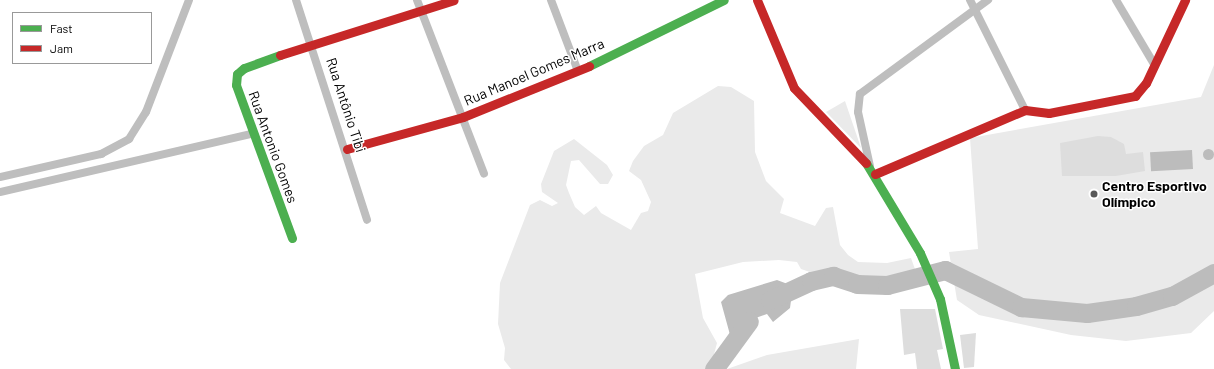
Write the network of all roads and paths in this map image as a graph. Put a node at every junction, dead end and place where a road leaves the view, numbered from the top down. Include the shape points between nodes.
1 (189, 0) edge
2 (296, 0) edge
3 (417, 0) edge
4 (454, 0) edge
5 (551, 0) edge
6 (724, 0) edge
7 (757, 0) edge
8 (970, 0) edge
9 (988, 0) edge
10 (1116, 0) edge
11 (1184, 0) edge
12 (974, 8) junction
13 (422, 12) junction
14 (313, 44) junction
15 (1154, 64) junction
16 (578, 71) junction
17 (1025, 110) junction
18 (463, 117) junction
19 (252, 134) junction
20 (347, 150) junction
21 (872, 171) junction
22 (484, 174) dead end
23 (0, 177) edge
24 (0, 192) edge
25 (367, 220) dead end
26 (292, 238) dead end
27 (955, 369) edge

1 - 23 street via 149,105 129,139 101,154
2 - 14 street, Rua Antônio Tibi
3 - 13 street
4 - 13 street
5 - 16 street
6 - 16 street, Rua Manoel Gomes Marra
7 - 21 street via 798,94
8 - 12 street
9 - 12 street
10 - 15 street
11 - 15 street
12 - 17 street
12 - 21 street via 860,94 858,112
13 - 14 street
13 - 18 street
14 - 19 street, Rua Antonio Gomes via 244,68 235,81
14 - 20 street, Rua Antônio Tibi
15 - 17 street via 1140,91 1123,101 1049,113
16 - 18 street, Rua Manoel Gomes Marra
17 - 21 street
18 - 20 street, Rua Manoel Gomes Marra
18 - 22 street
19 - 24 street
19 - 26 street, Rua Antonio Gomes
20 - 25 street, Rua Antônio Tibi
21 - 27 street via 920,253 940,299

